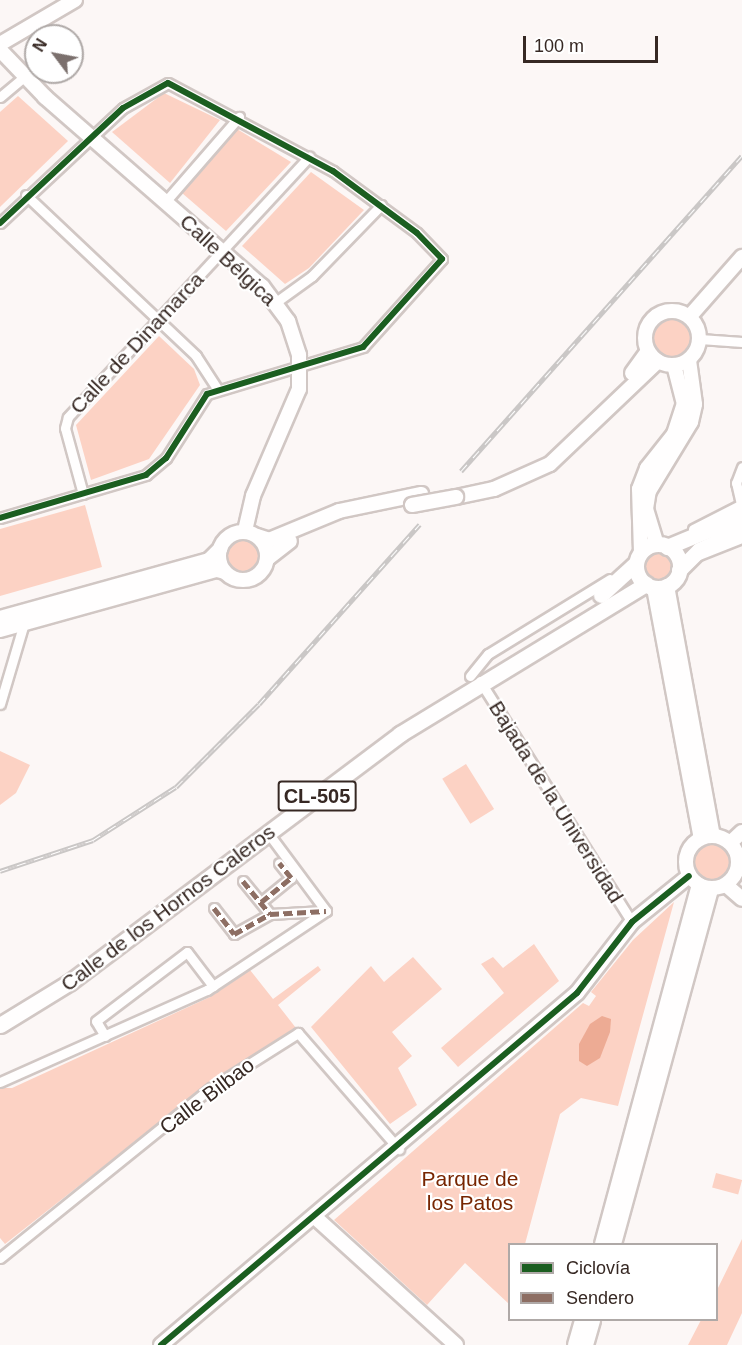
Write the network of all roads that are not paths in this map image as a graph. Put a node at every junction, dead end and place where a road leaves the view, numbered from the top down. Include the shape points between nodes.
1 (68, 2) edge
2 (0, 44) edge
3 (0, 50) edge
4 (24, 77) joint
5 (32, 84) edge
6 (0, 98) edge
7 (239, 117) junction
8 (90, 136) junction
9 (309, 157) junction
10 (26, 195) junction
11 (165, 202) junction
12 (381, 205) junction
13 (0, 223) edge
14 (222, 252) junction
15 (742, 258) edge
16 (276, 302) junction
17 (690, 316) junction
18 (159, 320) junction
19 (700, 339) junction
20 (742, 342) edge
21 (653, 356) junction
22 (689, 360) junction
23 (300, 364) junction
24 (674, 365) junction
25 (217, 388) junction
26 (742, 467) edge
27 (83, 494) junction
28 (417, 500) junction
29 (742, 504) edge
30 (742, 516) edge
31 (0, 518) edge
32 (742, 530) edge
33 (251, 534) junction
34 (742, 538) edge
35 (666, 545) junction
36 (220, 549) junction
37 (639, 558) junction
38 (267, 559) junction
39 (684, 564) junction
40 (225, 572) junction
41 (645, 585) junction
42 (0, 618) edge
43 (24, 623) junction
44 (0, 630) edge
45 (478, 682) junction
46 (0, 704) edge
47 (742, 832) edge
48 (268, 833) junction
49 (707, 837) junction
50 (730, 843) junction
51 (279, 863) dead end
52 (243, 881) dead end
53 (734, 882) edge
54 (700, 883) junction
55 (742, 899) edge
56 (261, 902) junction
57 (213, 908) dead end
58 (326, 911) junction
59 (270, 914) junction
60 (633, 922) junction
61 (213, 986) junction
62 (0, 1014) edge
63 (0, 1025) edge
64 (105, 1036) junction
65 (0, 1082) edge
66 (399, 1149) junction
67 (316, 1218) junction
68 (603, 1243) edge
69 (614, 1243) edge
70 (0, 1258) edge
71 (582, 1321) edge
72 (593, 1321) edge
73 (161, 1345) edge
74 (456, 1345) edge
75 (575, 1345) edge
76 (586, 1345) edge

1 - 2 main road
3 - 4 main road, Calle Bélgica
4 - 6 street
5 - 8 main road, Calle Bélgica
7 - 8 street via 164,83
7 - 9 street
7 - 11 street
8 - 10 street
8 - 11 main road, Calle Bélgica
9 - 12 street
9 - 14 street, Calle de Dinamarca
10 - 13 street
10 - 18 street
11 - 14 main road, Calle Bélgica
12 - 16 street via 312,276
12 - 23 street via 439,252 441,263 363,347
14 - 16 main road, Calle Bélgica
14 - 18 street, Calle de Dinamarca
15 - 17 main road
16 - 23 main road, Calle Bélgica via 293,333
17 - 19 main road
17 - 21 main road via 674,310 658,314 645,335
18 - 25 street via 203,362
18 - 27 street, Calle de Dinamarca via 66,421
19 - 20 street
19 - 22 main road
21 - 24 main road
21 - 28 main road, bridge via 550,464 494,489
22 - 24 main road
22 - 35 main road via 695,404 691,422 649,491 646,508
23 - 25 street
23 - 33 main road, Calle Bélgica via 296,401 253,496
24 - 37 main road via 684,404 674,434 647,468 639,489
25 - 27 street via 195,406 154,470
26 - 29 street via 736,483
27 - 31 street
28 - 33 main road via 339,511 269,540
28 - 38 main road via 342,518 277,546
29 - 35 street
30 - 35 main road
32 - 39 main road, CL-505
33 - 36 main road via 230,536
33 - 38 main road
34 - 39 street
35 - 37 main road
35 - 39 main road
36 - 40 main road
36 - 42 main road via 209,560
37 - 41 main road, Calle de los Hornos Caleros
38 - 40 main road via 250,579
39 - 41 main road, CL-505
40 - 43 main road via 217,570
41 - 45 main road, Calle de los Hornos Caleros / CL-505
41 - 49 main road
43 - 44 main road
43 - 46 street
45 - 48 main road, Calle de los Hornos Caleros / CL-505
45 - 60 street, Bajada de la Universidad
45 - 62 main road, Calle de los Hornos Caleros / CL-505 via 394,726 64,974
47 - 50 main road
48 - 58 street
48 - 63 main road, Calle de los Hornos Caleros / CL-505 via 70,982
49 - 50 main road
49 - 54 main road via 686,855
50 - 53 main road via 738,859
51 - 56 street via 291,878
52 - 56 street
53 - 54 main road
53 - 55 main road
54 - 60 main road
54 - 68 main road
54 - 69 main road
56 - 59 street
57 - 59 street via 234,933
58 - 59 street
58 - 61 street
60 - 66 main road via 577,993
61 - 64 street
61 - 64 street via 187,952 96,1021
64 - 65 street
66 - 67 main road
66 - 70 street, Calle Bilbao via 298,1033 211,1088 25,1243
67 - 73 main road
67 - 74 main road
71 - 75 main road
72 - 76 main road

